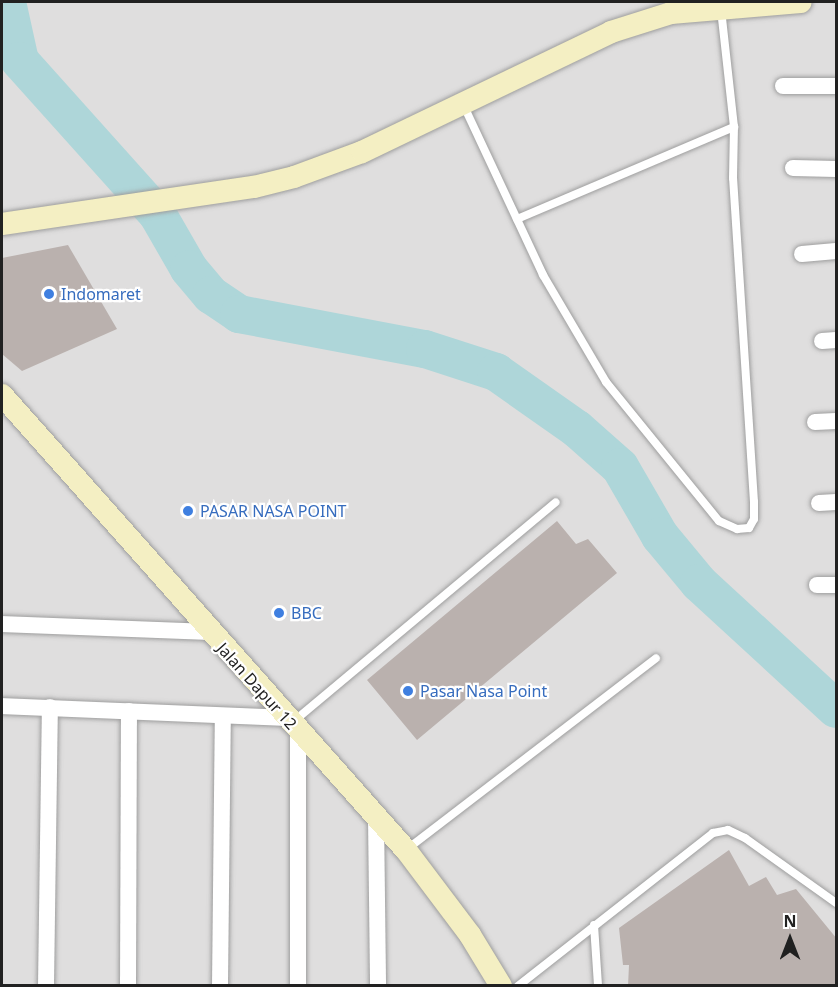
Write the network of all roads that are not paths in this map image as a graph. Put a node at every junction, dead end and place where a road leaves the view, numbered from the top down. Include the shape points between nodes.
1 (801, 2) edge
2 (770, 3) edge
3 (721, 8) junction
4 (783, 86) dead end
5 (837, 86) edge
6 (463, 104) junction
7 (734, 127) junction
8 (793, 168) dead end
9 (837, 170) edge
10 (517, 219) junction
11 (2, 224) edge
12 (837, 251) edge
13 (801, 254) dead end
14 (9, 407) edge
15 (837, 421) edge
16 (815, 422) dead end
17 (556, 502) dead end
18 (837, 502) edge
19 (819, 503) dead end
20 (817, 585) dead end
21 (837, 585) edge
22 (2, 624) edge
23 (209, 632) junction
24 (656, 658) dead end
25 (2, 706) edge
26 (50, 706) junction
27 (129, 711) junction
28 (223, 717) junction
29 (292, 724) junction
30 (376, 817) junction
31 (406, 850) junction
32 (837, 903) edge
33 (594, 925) junction
34 (46, 986) edge
35 (128, 986) edge
36 (220, 986) edge
37 (298, 986) edge
38 (378, 986) edge
39 (501, 986) edge
40 (518, 986) edge
41 (598, 986) edge

1 - 2 street
2 - 3 street
3 - 6 street via 671,13 611,32
3 - 7 lane
4 - 5 street
6 - 10 lane
6 - 11 street via 363,152 254,187
7 - 10 lane
7 - 10 lane via 754,502 754,519 749,528 736,529 719,520 606,382 543,275
8 - 9 street
12 - 13 street
14 - 23 street, Jalan Dapur 12
15 - 16 street
17 - 29 lane
18 - 19 street
20 - 21 street
22 - 23 street
23 - 29 street, Jalan Dapur 12
24 - 31 lane
25 - 26 street
26 - 27 street
26 - 34 street
27 - 28 street
27 - 35 street
28 - 29 street
28 - 36 street
29 - 30 street, Jalan Dapur 12
29 - 37 street
30 - 31 street, Jalan Dapur 12
30 - 38 street
31 - 39 street, Jalan Dapur 12 via 470,935
32 - 33 lane via 728,830 699,841
33 - 40 lane
33 - 41 lane

